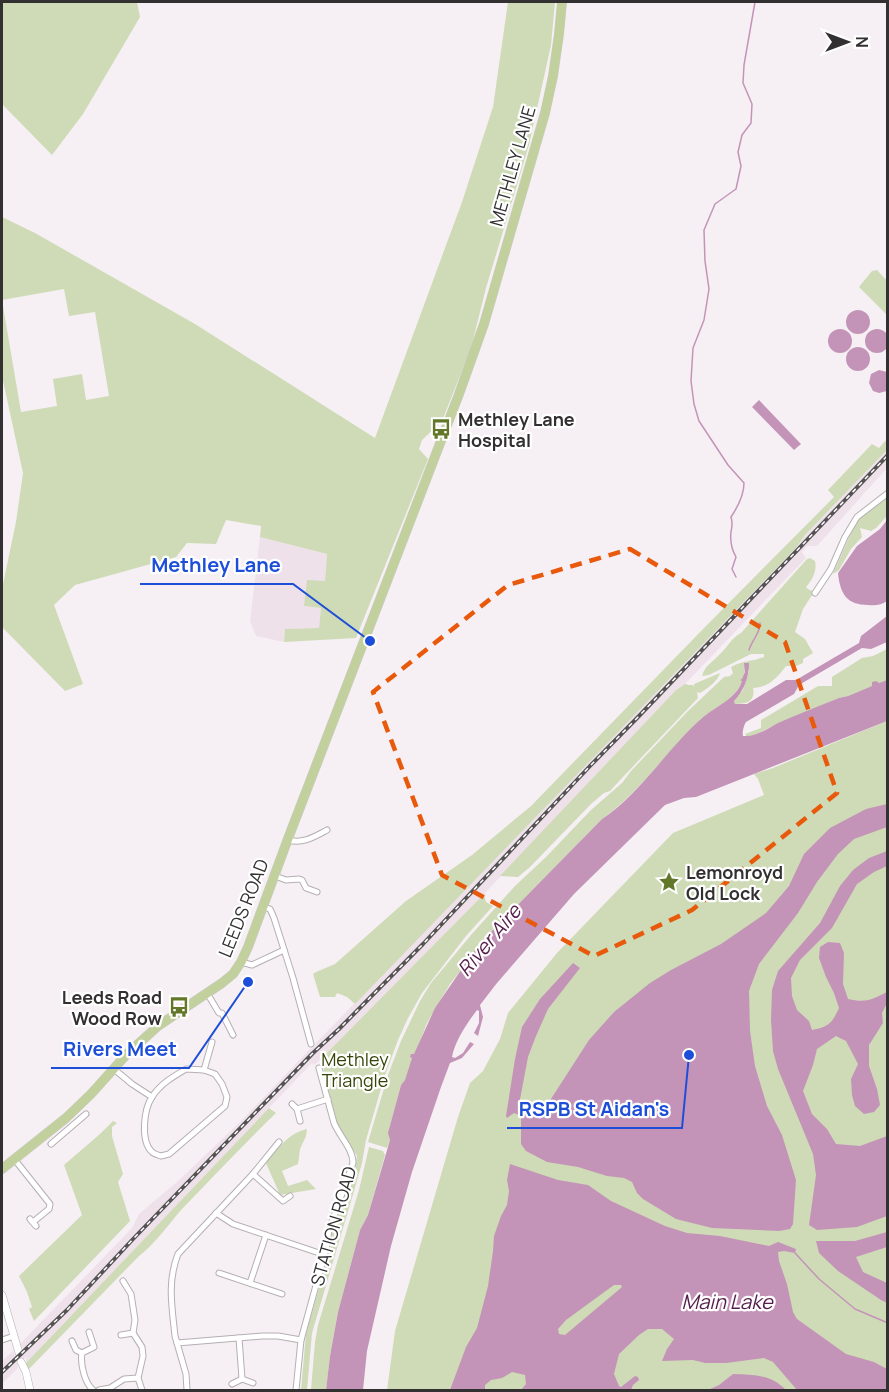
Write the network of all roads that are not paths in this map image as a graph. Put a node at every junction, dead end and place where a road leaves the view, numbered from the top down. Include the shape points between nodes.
1 (562, 2) edge
2 (888, 494) edge
3 (815, 593) dead end
4 (327, 830) dead end
5 (288, 840) junction
6 (275, 876) junction
7 (317, 892) dead end
8 (264, 907) junction
9 (284, 950) junction
10 (241, 962) junction
11 (207, 993) junction
12 (233, 1035) dead end
13 (212, 1042) dead end
14 (311, 1044) dead end
15 (319, 1068) dead end
16 (114, 1069) junction
17 (204, 1070) junction
18 (152, 1097) junction
19 (328, 1100) junction
20 (292, 1104) dead end
21 (297, 1109) junction
22 (86, 1114) dead end
23 (300, 1121) dead end
24 (59, 1124) junction
25 (66, 1131) junction
26 (279, 1142) dead end
27 (51, 1144) dead end
28 (15, 1160) junction
29 (2, 1169) edge
30 (253, 1174) junction
31 (290, 1196) dead end
32 (216, 1213) junction
33 (33, 1222) dead end
34 (266, 1235) junction
35 (325, 1255) junction
36 (219, 1273) dead end
37 (123, 1281) dead end
38 (250, 1283) junction
39 (139, 1292) dead end
40 (131, 1294) junction
41 (282, 1294) dead end
42 (2, 1295) edge
43 (3, 1304) edge
44 (89, 1332) dead end
45 (133, 1333) junction
46 (121, 1335) dead end
47 (14, 1336) junction
48 (239, 1338) junction
49 (2, 1340) edge
50 (301, 1340) junction
51 (72, 1341) dead end
52 (101, 1343) dead end
53 (177, 1343) junction
54 (94, 1347) junction
55 (19, 1353) dead end
56 (82, 1353) junction
57 (21, 1362) dead end
58 (138, 1378) junction
59 (243, 1378) junction
60 (254, 1383) dead end
61 (232, 1384) dead end
62 (30, 1390) edge
63 (93, 1390) edge
64 (99, 1390) edge
65 (142, 1390) edge
66 (187, 1390) edge
67 (296, 1390) edge

1 - 5 main road, METHLEY LANE via 549,95 484,324
2 - 3 street via 856,517
4 - 5 street via 307,840
5 - 6 main road, LEEDS ROAD
6 - 7 street via 302,880 306,888
6 - 8 main road, LEEDS ROAD
8 - 9 street via 270,909
8 - 10 main road, LEEDS ROAD
9 - 10 street via 252,965
9 - 14 street
10 - 11 main road, LEEDS ROAD via 233,974
11 - 12 street
11 - 16 main road, LEEDS ROAD via 158,1026
13 - 17 street
15 - 19 street, STATION ROAD
16 - 18 street
16 - 24 main road, LEEDS ROAD
17 - 18 street via 186,1069
17 - 18 street via 215,1074 222,1084 227,1097 225,1106 169,1154 160,1156 151,1151 144,1130
19 - 21 street
19 - 35 street, STATION ROAD via 334,1124 353,1163 329,1230
20 - 21 street
21 - 23 street
22 - 25 street
24 - 25 street
24 - 28 main road, LEEDS ROAD
25 - 27 street
26 - 30 street
28 - 29 main road, LEEDS ROAD
28 - 33 street via 50,1204
30 - 31 street via 283,1201
30 - 32 street
32 - 34 street via 233,1224
32 - 53 street via 174,1263 170,1288
34 - 35 street
34 - 38 street
35 - 50 street, STATION ROAD
36 - 38 street
37 - 40 street
38 - 41 street
39 - 40 street
40 - 45 street
42 - 43 street
43 - 47 street
44 - 54 street
45 - 46 street
45 - 58 street via 142,1347
47 - 49 street
47 - 55 street
48 - 50 street via 278,1336
48 - 53 street
48 - 59 street
50 - 67 street, STATION ROAD
51 - 56 street
52 - 54 street
53 - 66 street
54 - 56 street
56 - 63 street via 88,1386
57 - 62 street
58 - 64 street via 124,1379
58 - 65 street
59 - 60 street
59 - 61 street

